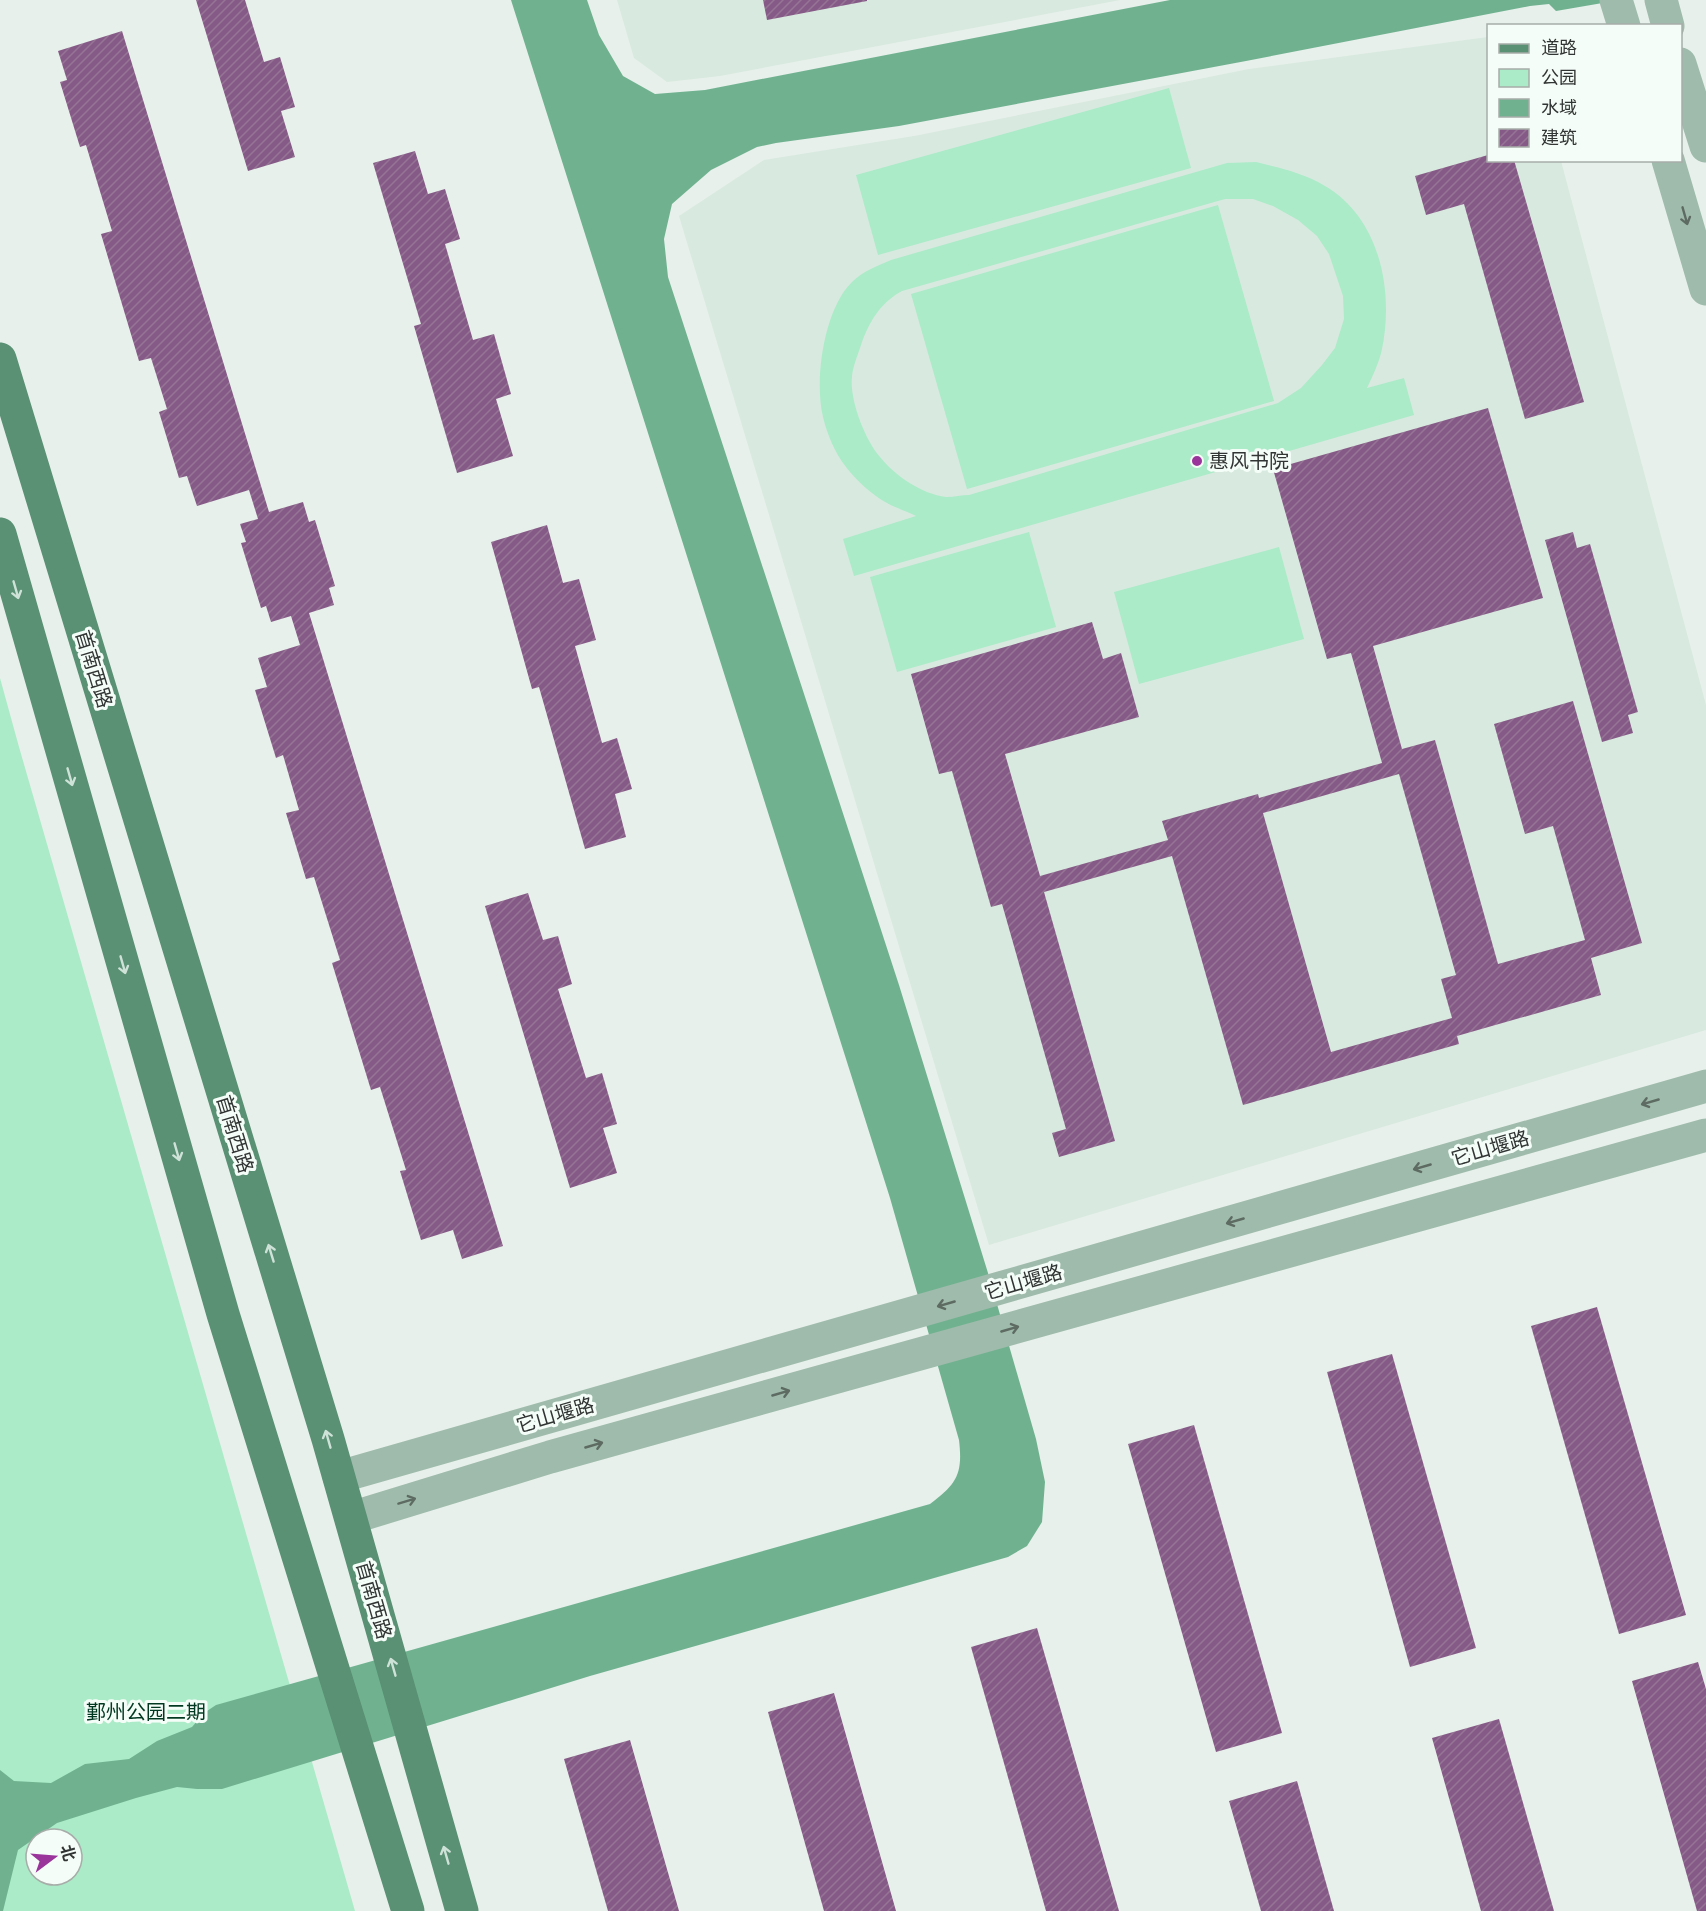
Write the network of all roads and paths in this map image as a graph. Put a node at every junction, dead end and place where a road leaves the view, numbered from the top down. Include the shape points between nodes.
1 (1682, 70) edge
2 (1706, 146) edge
3 (1669, 162) edge
4 (1706, 289) edge
5 (0, 359) edge
6 (0, 534) edge
7 (1706, 1086) edge
8 (1706, 1135) edge
9 (339, 1477) junction
10 (351, 1518) junction
11 (408, 1911) edge
12 (462, 1911) edge

1 - 2 street
3 -> 4 street
9 -> 5 main road, 首南西路
6 -> 11 main road via 223,1314
7 -> 9 street, 它山堰路
10 -> 8 street, 它山堰路 via 550,1457
9 - 10 main road, 首南西路
12 -> 10 main road, 首南西路

